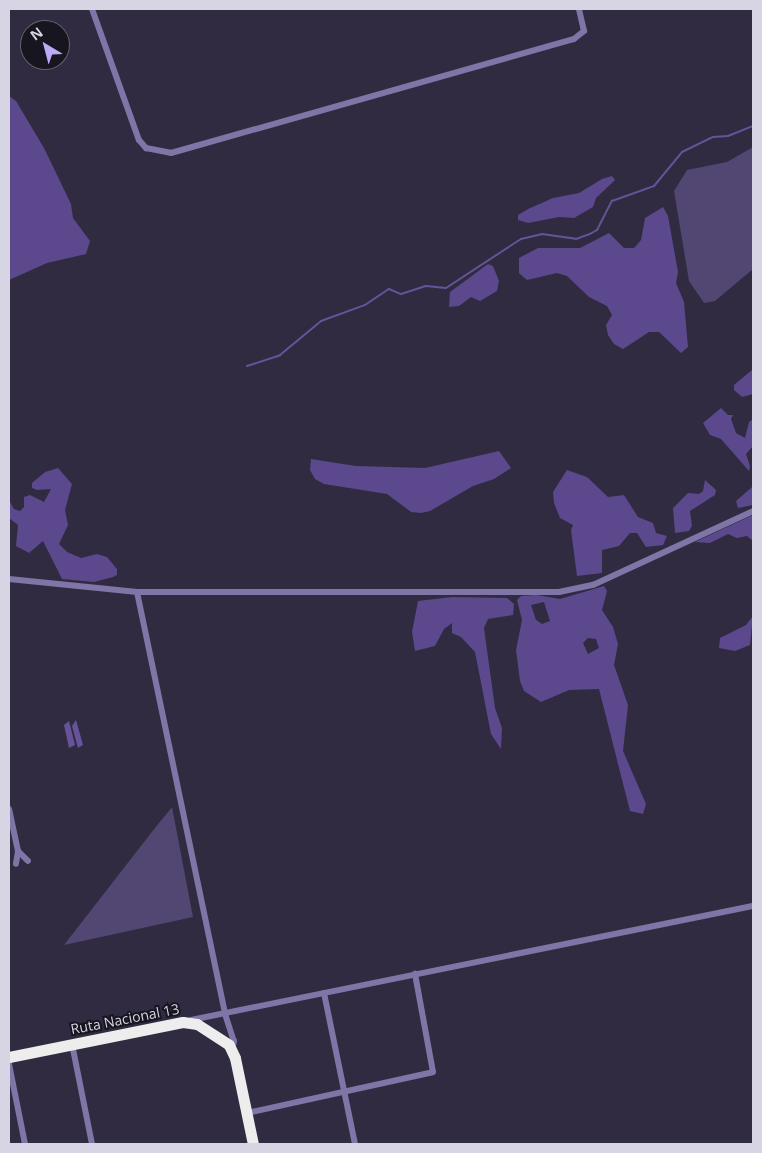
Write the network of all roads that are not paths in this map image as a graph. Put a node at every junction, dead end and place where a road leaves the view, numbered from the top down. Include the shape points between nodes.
1 (92, 9) edge
2 (579, 9) edge
3 (753, 511) edge
4 (9, 579) edge
5 (137, 592) junction
6 (9, 809) edge
7 (18, 852) junction
8 (28, 861) dead end
9 (16, 864) dead end
10 (753, 906) edge
11 (415, 974) junction
12 (324, 993) junction
13 (225, 1014) junction
14 (183, 1022) junction
15 (72, 1044) junction
16 (232, 1052) junction
17 (9, 1057) edge
18 (9, 1064) edge
19 (344, 1090) junction
20 (247, 1113) junction
21 (25, 1144) edge
22 (92, 1144) edge
23 (254, 1144) edge
24 (355, 1144) edge

1 - 2 street via 140,140 146,148 171,153 574,39 584,31
3 - 5 street via 592,585 559,592
4 - 5 street
5 - 13 street
6 - 7 street
7 - 8 street
7 - 9 street
10 - 11 street
11 - 12 street
11 - 19 street via 433,1072
12 - 13 street
12 - 19 street
13 - 14 street
13 - 16 street via 234,1041
14 - 15 highway, Ruta Nacional 13
14 - 16 highway, Ruta Nacional 13 via 209,1030 229,1045
15 - 17 highway, Ruta Nacional 13
15 - 22 street
16 - 20 highway
18 - 21 street
19 - 20 street
19 - 24 street
20 - 23 highway

